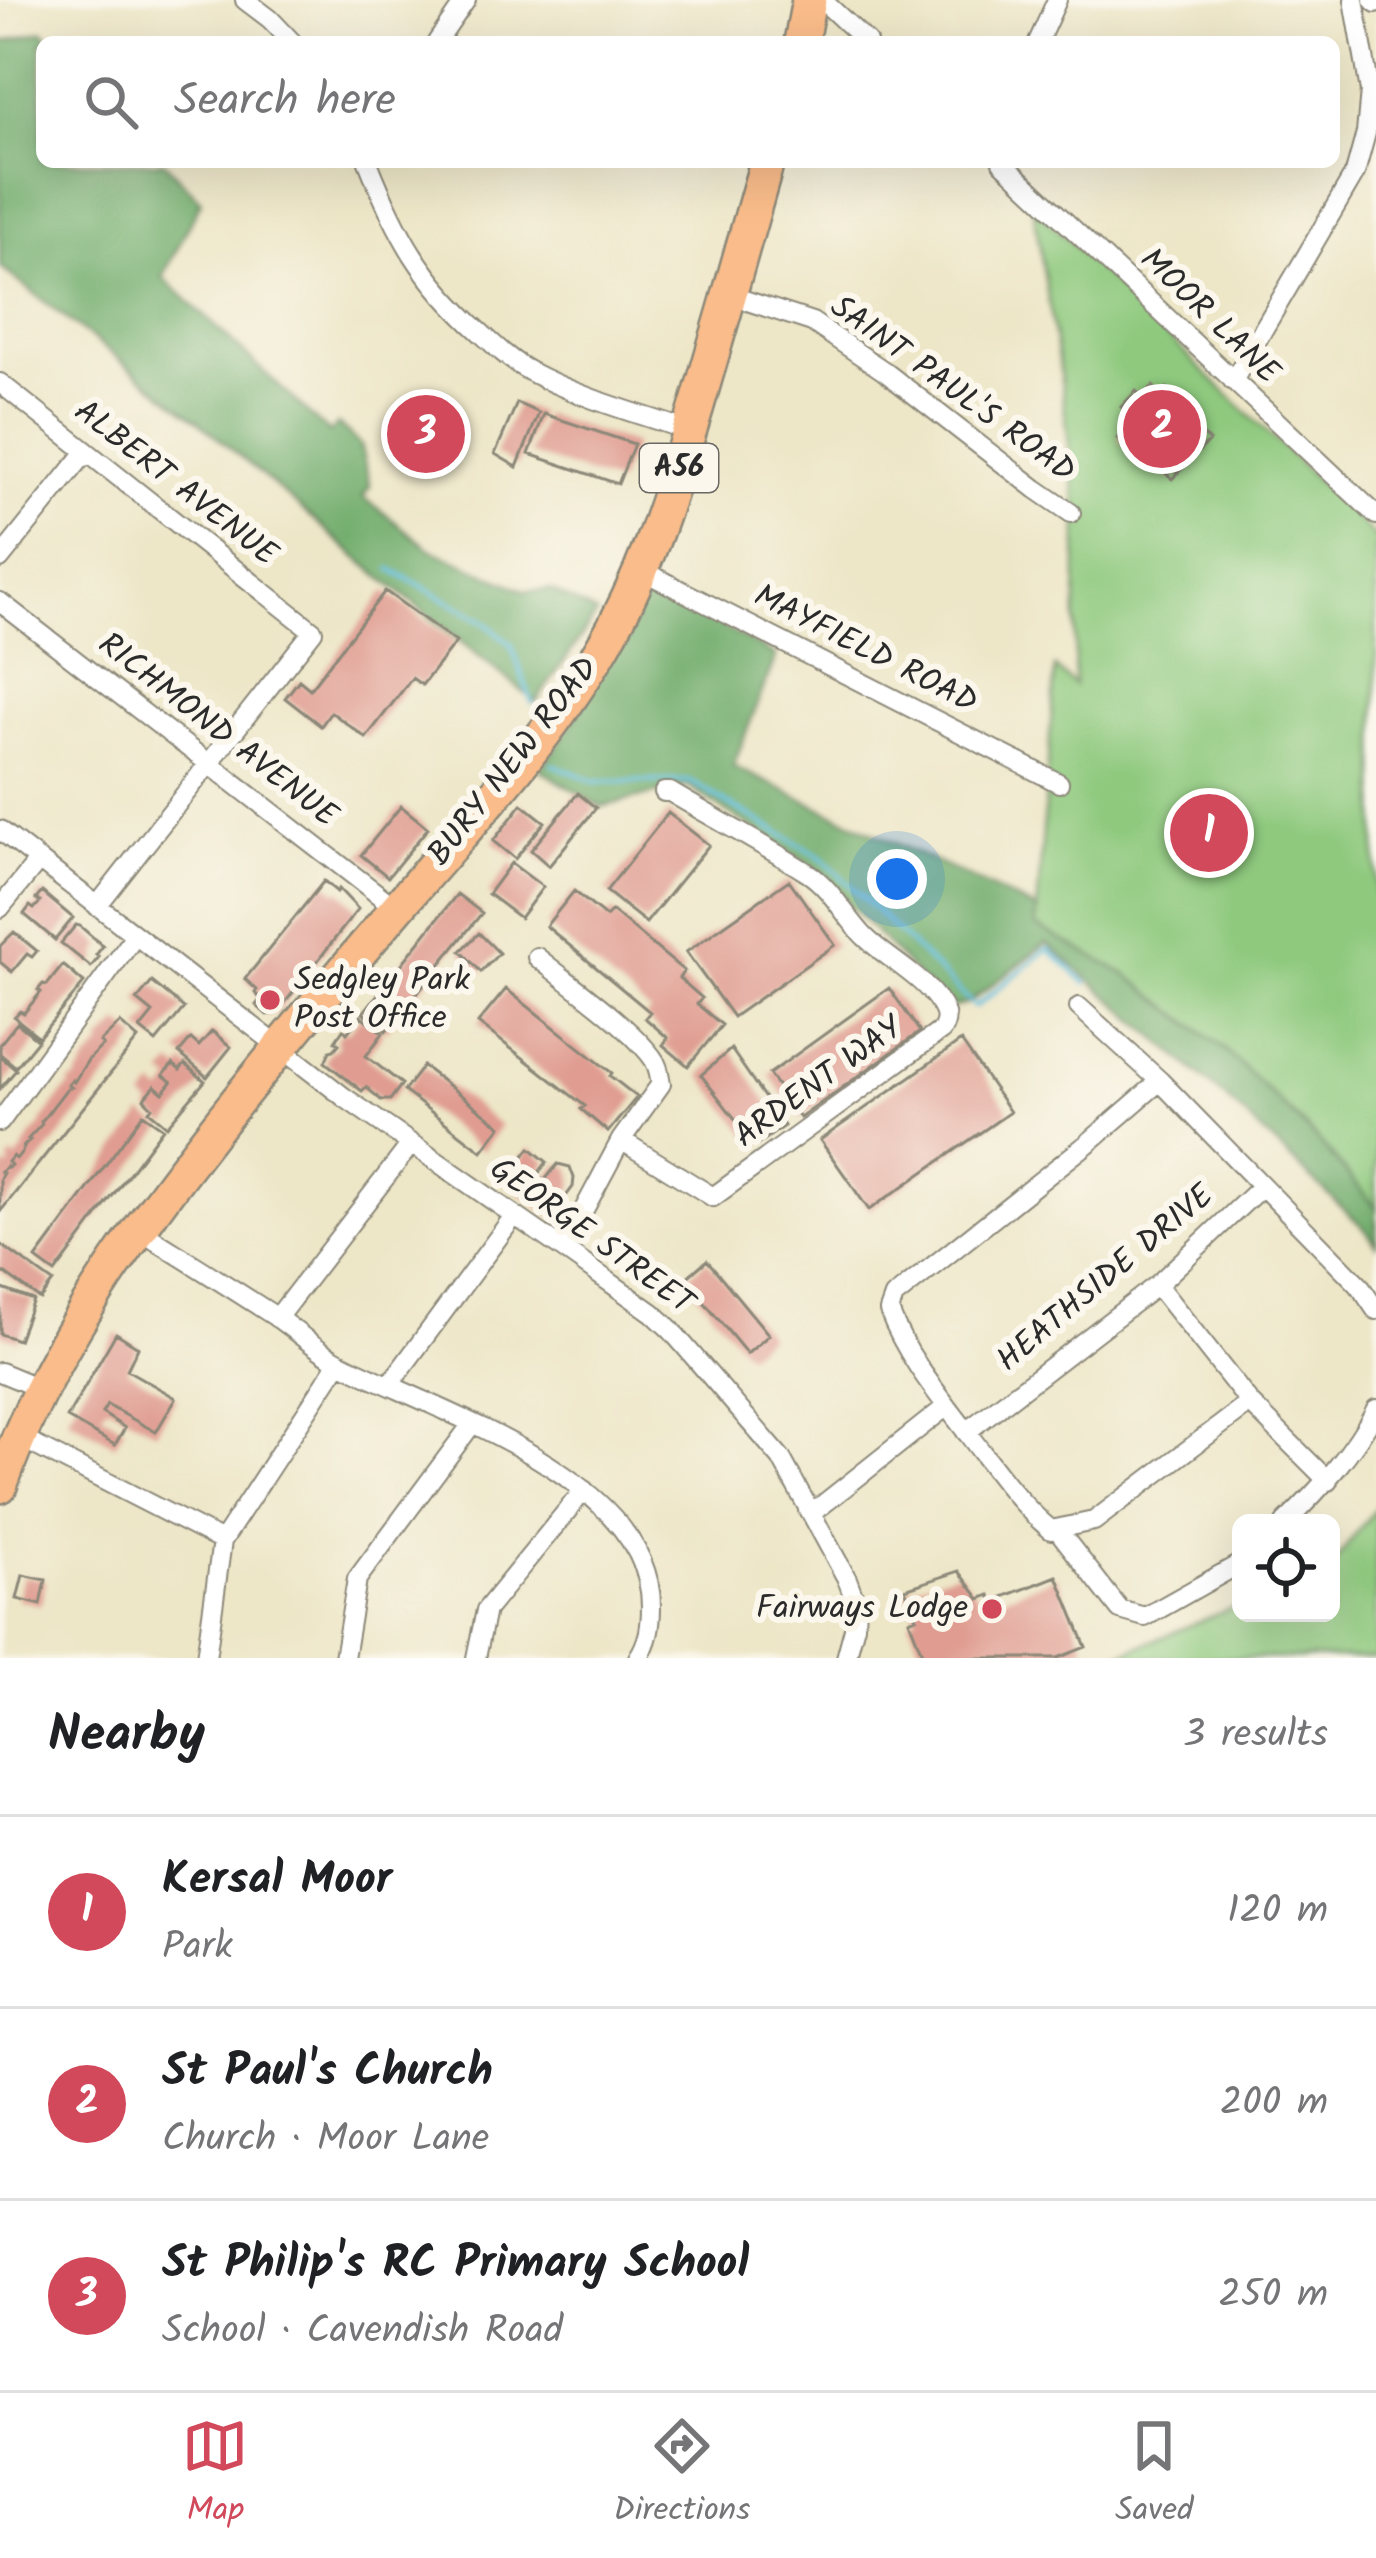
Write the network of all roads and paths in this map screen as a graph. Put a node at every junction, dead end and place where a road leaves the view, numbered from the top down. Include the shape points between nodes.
1 (245, 0) edge
2 (466, 0) edge
3 (809, 0) edge
4 (822, 0) edge
5 (1057, 0) edge
6 (1354, 0) edge
7 (286, 36) edge
8 (441, 36) edge
9 (801, 36) edge
10 (861, 36) edge
11 (1041, 36) edge
12 (370, 168) edge
13 (765, 168) edge
14 (1008, 168) edge
15 (729, 295) junction
16 (1233, 381) junction
17 (0, 383) edge
18 (689, 431) junction
19 (86, 452) junction
20 (1071, 513) dead end
21 (1376, 515) edge
22 (0, 559) edge
23 (643, 571) junction
24 (0, 602) edge
25 (209, 764) junction
26 (1059, 782) dead end
27 (664, 792) dead end
28 (0, 830) edge
29 (39, 860) junction
30 (97, 906) junction
31 (0, 908) edge
32 (397, 909) junction
33 (135, 936) junction
34 (537, 957) dead end
35 (1078, 1007) dead end
36 (279, 1048) junction
37 (1160, 1082) junction
38 (0, 1122) edge
39 (621, 1140) junction
40 (411, 1144) junction
41 (1262, 1186) junction
42 (514, 1216) junction
43 (136, 1229) junction
44 (563, 1249) junction
45 (1157, 1285) junction
46 (1376, 1310) edge
47 (277, 1318) junction
48 (339, 1362) junction
49 (0, 1372) edge
50 (390, 1384) junction
51 (41, 1389) junction
52 (1250, 1402) junction
53 (946, 1406) junction
54 (1376, 1409) edge
55 (472, 1424) junction
56 (967, 1432) junction
57 (17, 1436) junction
58 (1328, 1481) junction
59 (0, 1486) edge
60 (584, 1490) junction
61 (808, 1510) junction
62 (1294, 1514) edge
63 (1057, 1529) junction
64 (221, 1540) junction
65 (1232, 1568) edge
66 (206, 1658) edge
67 (344, 1658) edge
68 (476, 1658) edge
69 (638, 1658) edge
70 (846, 1658) edge

1 - 7 street
2 - 8 street
3 - 9 highway
4 - 10 street
5 - 11 street
6 - 16 street via 1370,91 1355,173
12 - 18 street via 412,257 505,355 559,385
13 - 15 highway, BURY NEW ROAD / A56
14 - 16 street, MOOR LANE
15 - 18 highway, BURY NEW ROAD / A56
15 - 20 street, SAINT PAUL'S ROAD via 812,322
16 - 21 street, MOOR LANE
17 - 19 street, ALBERT AVENUE
18 - 23 highway, BURY NEW ROAD / A56
19 - 22 street
19 - 25 street, ALBERT AVENUE via 313,631
23 - 26 street, MAYFIELD ROAD
23 - 32 highway, BURY NEW ROAD / A56 via 564,705
24 - 25 street, RICHMOND AVENUE
25 - 30 street
25 - 32 street, RICHMOND AVENUE
27 - 39 street, ARDENT WAY via 813,876 946,1016 942,1030 713,1197
28 - 29 street, GEORGE STREET
29 - 30 street, GEORGE STREET
29 - 31 street
30 - 33 street, GEORGE STREET
32 - 36 highway, BURY NEW ROAD / A56
33 - 36 street, GEORGE STREET
33 - 38 street
34 - 39 street via 659,1069 661,1084
35 - 37 street
36 - 40 street, GEORGE STREET
36 - 43 highway, BURY NEW ROAD
37 - 41 street
37 - 53 street via 894,1297 889,1311 899,1338
39 - 44 street
40 - 42 street, GEORGE STREET
40 - 47 street
41 - 45 street, HEATHSIDE DRIVE
41 - 46 street, HEATHSIDE DRIVE
42 - 44 street, GEORGE STREET
42 - 50 street
43 - 47 street
43 - 51 highway
44 - 61 street, GEORGE STREET via 688,1347 781,1458
45 - 52 street
45 - 56 street, HEATHSIDE DRIVE
47 - 48 street
48 - 50 street
48 - 64 street
49 - 51 street
50 - 55 street
51 - 57 highway
52 - 58 street
52 - 63 street via 1094,1521
53 - 56 street
53 - 61 street
54 - 58 street
55 - 60 street
55 - 67 street via 357,1579
56 - 63 street via 1024,1508
57 - 59 highway
57 - 64 street
58 - 62 street
60 - 68 street via 486,1610
60 - 69 street via 629,1538 647,1572 651,1622
61 - 70 street, GEORGE STREET via 856,1603
63 - 65 street via 1120,1610 1145,1617
64 - 66 street

